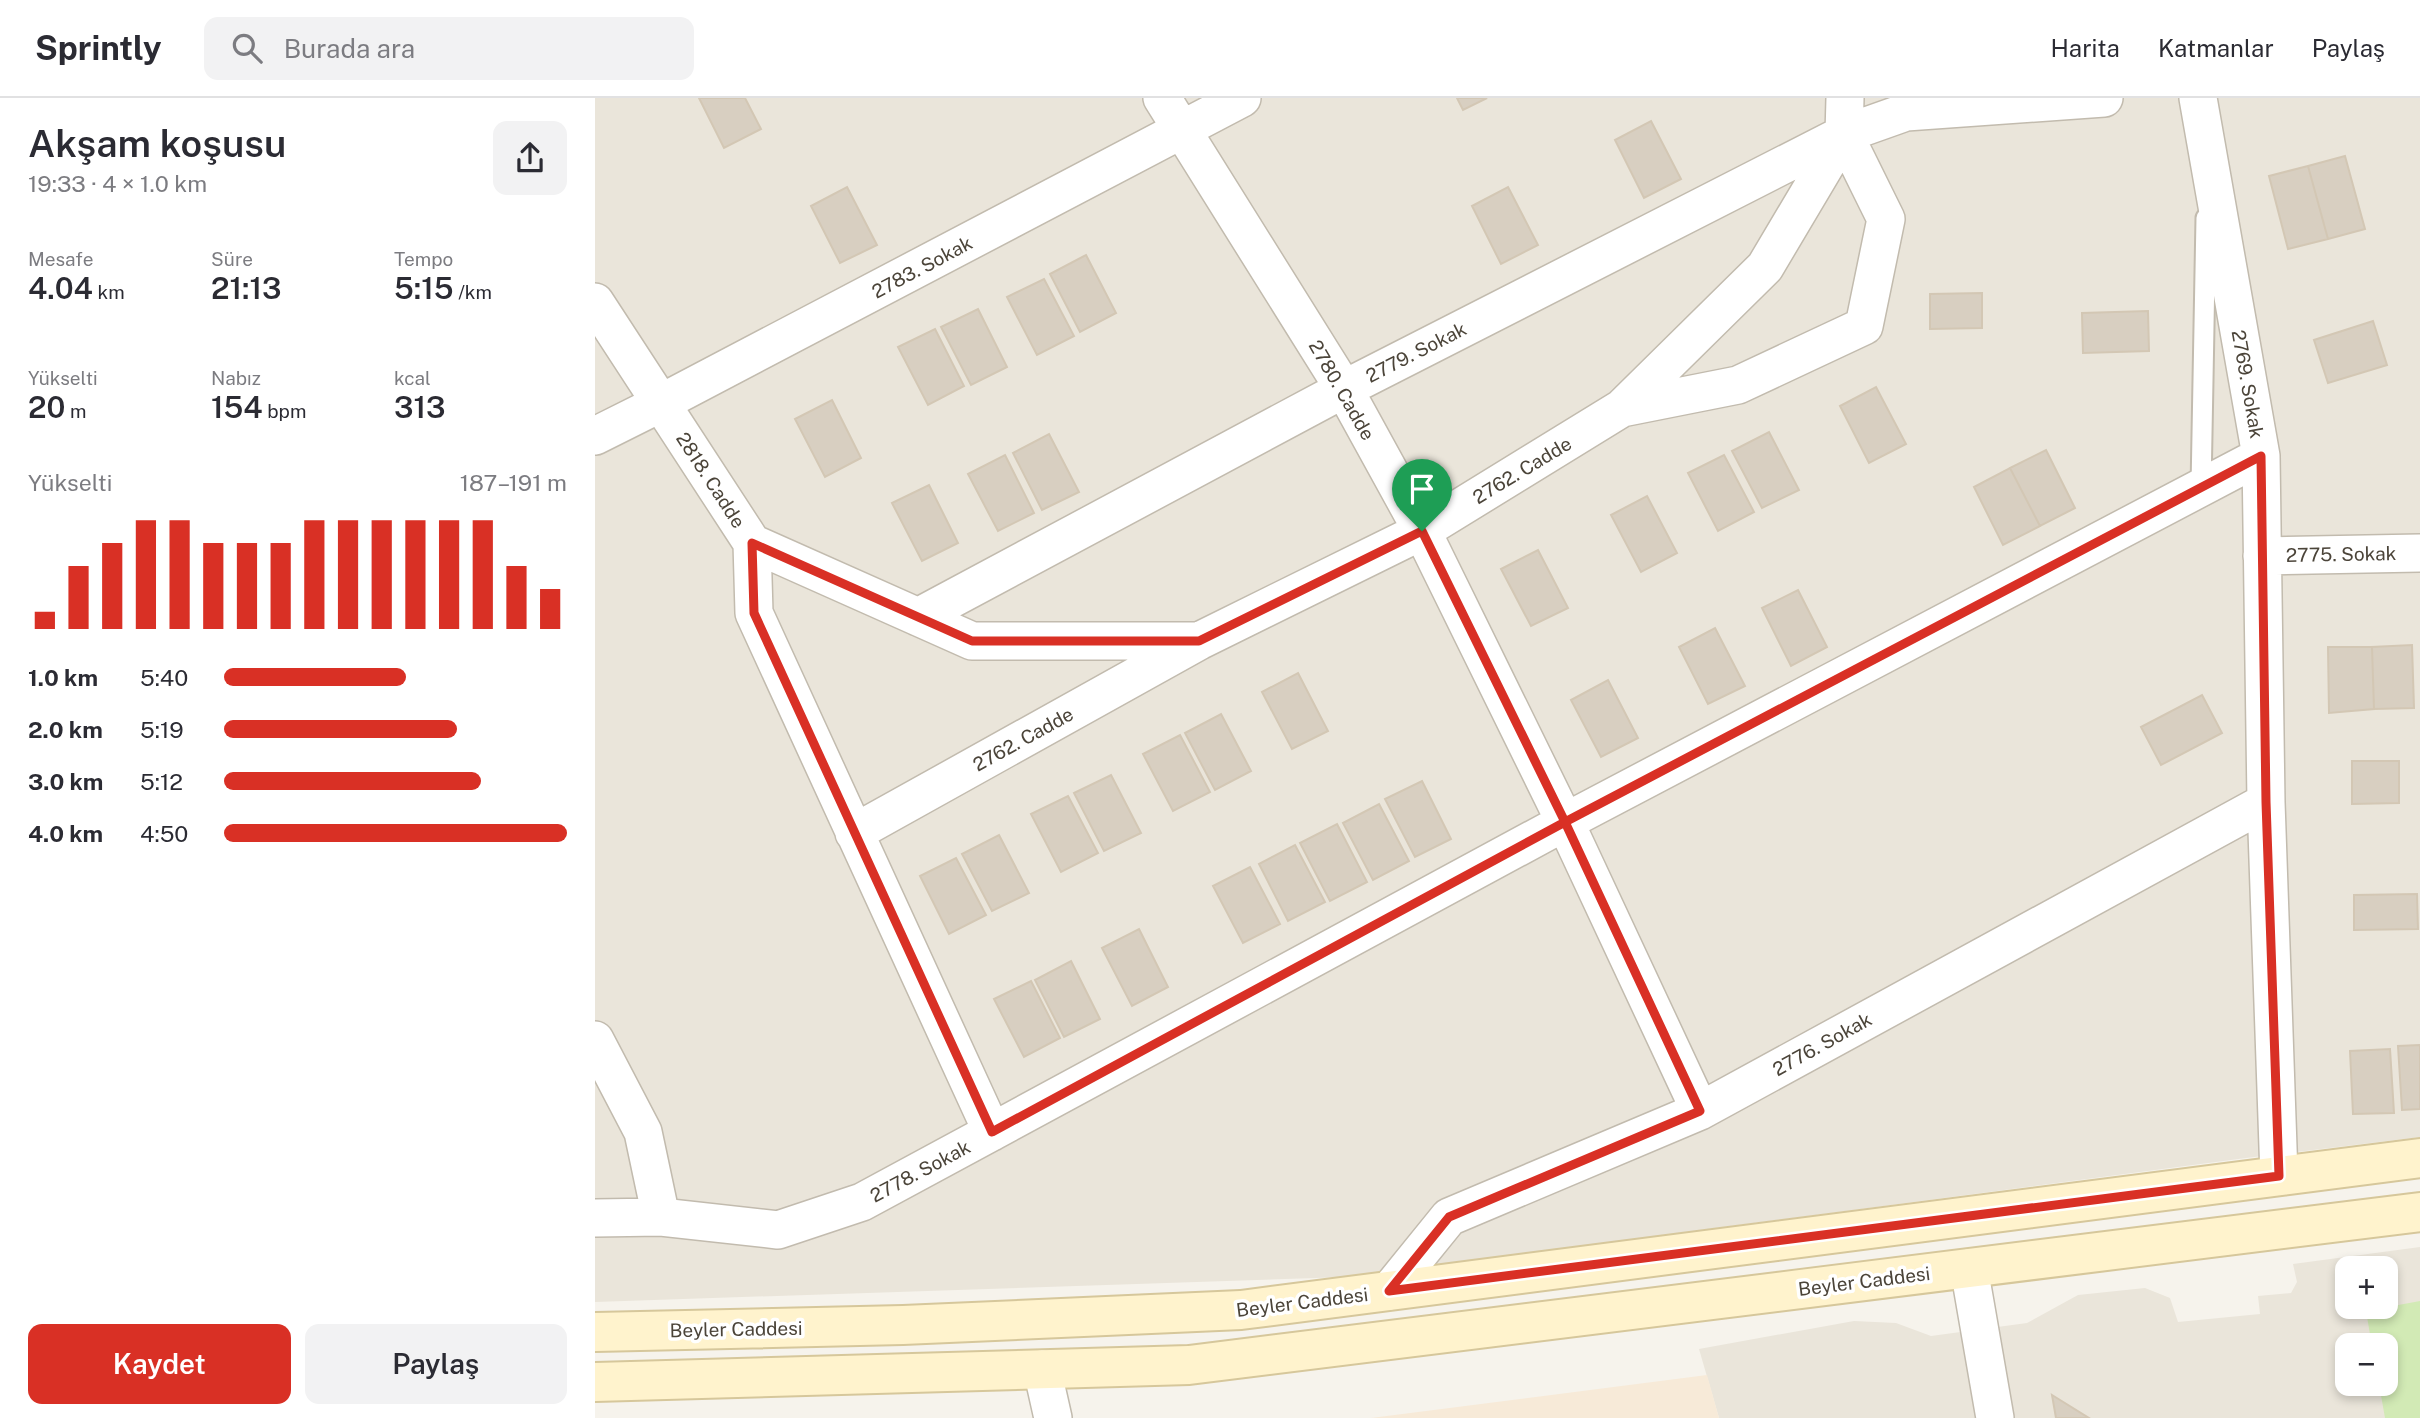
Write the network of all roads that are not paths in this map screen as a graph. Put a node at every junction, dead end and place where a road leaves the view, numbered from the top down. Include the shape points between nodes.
1 (1162, 98) edge
2 (1242, 98) edge
3 (1845, 98) edge
4 (2104, 98) edge
5 (2198, 98) edge
6 (1182, 130) junction
7 (1844, 134) junction
8 (2208, 154) junction
9 (595, 302) edge
10 (1344, 389) junction
11 (661, 403) junction
12 (1622, 408) junction
13 (595, 436) edge
14 (2261, 456) junction
15 (2201, 488) junction
16 (1422, 531) junction
17 (752, 543) junction
18 (2420, 552) edge
19 (2262, 556) junction
20 (918, 617) junction
21 (1199, 641) junction
22 (2266, 802) junction
23 (1565, 822) junction
24 (854, 833) junction
25 (595, 1040) edge
26 (1700, 1111) junction
27 (992, 1132) junction
28 (2420, 1158) edge
29 (2279, 1176) junction
30 (2420, 1212) edge
31 (661, 1217) junction
32 (595, 1218) edge
33 (1959, 1218) junction
34 (2284, 1228) junction
35 (1969, 1268) junction
36 (1389, 1291) junction
37 (595, 1332) edge
38 (1042, 1369) junction
39 (595, 1382) edge
40 (1053, 1418) edge
41 (1995, 1418) edge

1 - 6 street, 2780. Cadde
2 - 6 street, 2783. Sokak
3 - 7 street, 2762. Cadde
4 - 7 street, 2779. Sokak via 1906,112
5 - 8 street, 2769. Sokak
6 - 10 street, 2780. Cadde
6 - 11 street, 2783. Sokak
7 - 10 street, 2779. Sokak
7 - 12 street, 2762. Cadde via 1765,267
7 - 12 street via 1886,219 1864,326 1738,385
8 - 14 street, 2769. Sokak
8 - 15 lane
9 - 11 street, 2818. Cadde
10 - 16 street, 2780. Cadde
10 - 20 street, 2779. Sokak
11 - 13 street, 2783. Sokak
11 - 17 street, 2818. Cadde
12 - 16 street, 2762. Cadde
14 - 15 street, 2778. Sokak
14 - 19 street, 2769. Sokak
15 - 23 street, 2778. Sokak
16 - 21 street, 2762. Cadde
16 - 23 street, 2780. Cadde
17 - 20 street
17 - 24 street, 2818. Cadde via 754,613
18 - 19 street, 2775. Sokak
19 - 22 street, 2769. Sokak
20 - 21 street via 972,641
21 - 24 street, 2762. Cadde
22 - 26 street, 2776. Sokak
22 - 29 street, 2769. Sokak
23 - 26 street, 2780. Cadde
23 - 27 street, 2778. Sokak
24 - 27 street, 2818. Cadde
25 - 31 street via 643,1132
26 - 36 street, 2776. Sokak via 1449,1217
27 - 31 street, 2778. Sokak via 862,1202 778,1230
28 - 29 main road, Beyler Caddesi
29 - 33 main road, Beyler Caddesi
29 - 34 main road
30 - 34 main road, Beyler Caddesi
31 - 32 street, 2778. Sokak
33 - 35 main road
33 - 36 main road, Beyler Caddesi
34 - 35 main road, Beyler Caddesi
35 - 38 main road, Beyler Caddesi via 1189,1365
35 - 41 street
36 - 37 main road, Beyler Caddesi via 1241,1310 904,1325
38 - 39 main road, Beyler Caddesi
38 - 40 street

